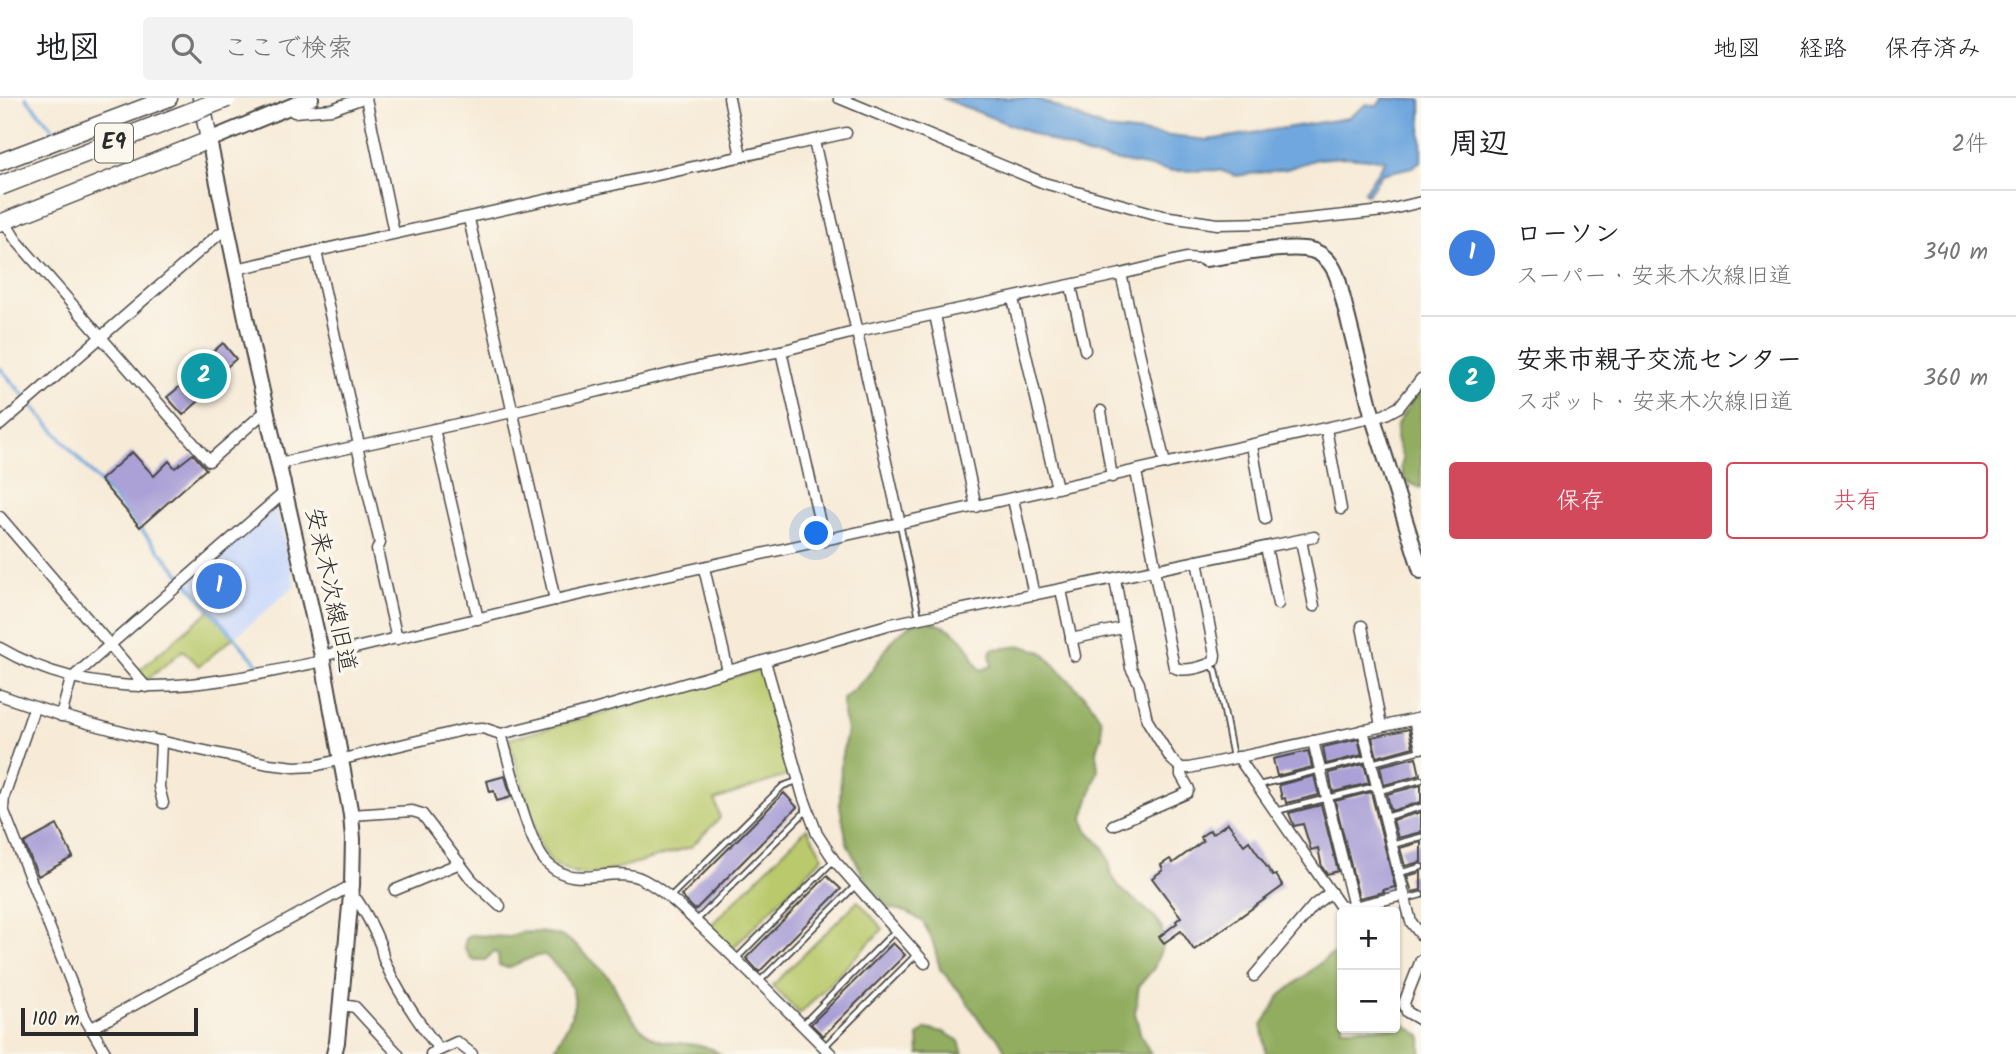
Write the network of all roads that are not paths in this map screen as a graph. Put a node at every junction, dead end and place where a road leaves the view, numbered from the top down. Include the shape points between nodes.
1 (169, 98) edge
2 (201, 98) edge
3 (209, 98) edge
4 (227, 98) edge
5 (311, 98) edge
6 (365, 98) edge
7 (729, 98) edge
8 (839, 98) edge
9 (289, 107) junction
10 (846, 134) dead end
11 (209, 140) junction
12 (814, 141) junction
13 (741, 156) junction
14 (0, 162) edge
15 (0, 179) edge
16 (0, 186) edge
17 (1421, 202) edge
18 (468, 219) junction
19 (1, 220) edge
20 (229, 228) junction
21 (394, 233) junction
22 (316, 251) junction
23 (1205, 259) joint
24 (236, 269) junction
25 (1121, 274) junction
26 (1071, 286) junction
27 (1013, 299) junction
28 (935, 315) junction
29 (858, 331) junction
30 (101, 336) junction
31 (1085, 350) dead end
32 (781, 351) junction
33 (1421, 379) edge
34 (267, 410) junction
35 (1101, 411) dead end
36 (512, 412) junction
37 (1373, 418) junction
38 (0, 425) edge
39 (434, 429) junction
40 (1326, 429) junction
41 (358, 445) junction
42 (1252, 446) junction
43 (280, 463) junction
44 (1165, 464) junction
45 (1136, 472) junction
46 (1112, 477) junction
47 (1057, 488) junction
48 (286, 491) junction
49 (1013, 499) junction
50 (976, 507) junction
51 (1341, 509) dead end
52 (0, 517) edge
53 (1265, 519) dead end
54 (900, 524) junction
55 (1314, 537) dead end
56 (1301, 540) junction
57 (824, 541) junction
58 (1266, 547) junction
59 (1197, 561) junction
60 (704, 568) junction
61 (1155, 570) junction
62 (1421, 571) edge
63 (1115, 579) junction
64 (1061, 590) junction
65 (1034, 595) junction
66 (555, 600) junction
67 (1278, 604) dead end
68 (1314, 606) dead end
69 (919, 618) junction
70 (478, 619) junction
71 (1363, 626) dead end
72 (1122, 628) junction
73 (397, 639) junction
74 (1071, 639) junction
75 (110, 643) junction
76 (0, 648) edge
77 (1074, 656) dead end
78 (323, 658) junction
79 (765, 661) junction
80 (1209, 665) junction
81 (728, 671) junction
82 (71, 679) junction
83 (146, 687) junction
84 (0, 695) edge
85 (34, 708) junction
86 (61, 716) junction
87 (1417, 719) edge
88 (1381, 726) junction
89 (1363, 730) junction
90 (501, 734) junction
91 (161, 741) junction
92 (1313, 741) junction
93 (1421, 749) edge
94 (1236, 758) junction
95 (342, 760) junction
96 (1371, 761) junction
97 (1181, 768) junction
98 (1320, 770) junction
99 (1421, 780) edge
100 (799, 781) junction
101 (1258, 785) junction
102 (1378, 789) junction
103 (1327, 798) junction
104 (163, 803) dead end
105 (1421, 807) edge
106 (807, 810) junction
107 (1275, 811) junction
108 (351, 816) junction
109 (1385, 817) junction
110 (1113, 825) dead end
111 (1421, 837) edge
112 (1392, 845) junction
113 (834, 860) junction
114 (460, 863) junction
115 (1421, 867) edge
116 (1398, 873) junction
117 (855, 885) junction
118 (395, 890) dead end
119 (351, 892) junction
120 (1331, 892) junction
121 (1421, 895) edge
122 (1404, 897) junction
123 (670, 898) junction
124 (500, 906) dead end
125 (1343, 907) edge
126 (1354, 907) joint
127 (696, 922) junction
128 (895, 930) junction
129 (1420, 931) edge
130 (917, 954) junction
131 (736, 958) junction
132 (1421, 960) edge
133 (925, 963) dead end
134 (1254, 976) dead end
135 (759, 982) junction
136 (341, 1005) junction
137 (1421, 1020) edge
138 (802, 1025) junction
139 (92, 1028) junction
140 (435, 1051) edge
141 (827, 1051) edge
142 (106, 1054) edge
143 (334, 1054) edge
144 (398, 1054) edge
145 (472, 1054) edge

1 - 14 main road
2 - 11 main road
3 - 15 highway, E9
4 - 16 highway, E9, bridge
5 - 9 street
6 - 9 street via 332,109 294,112
6 - 21 street
7 - 13 street
8 - 17 street via 1044,183 1163,216 1217,224 1268,223 1384,211
9 - 11 street
10 - 12 street
11 - 19 main road
11 - 20 street, 安来木次線旧道
12 - 13 street
12 - 29 street
13 - 18 street
18 - 21 street
18 - 36 street
19 - 30 street
20 - 24 street, 安来木次線旧道
20 - 30 street
21 - 22 street
22 - 24 street
22 - 41 street
23 - 25 street via 1185,258
23 - 37 street via 1300,248 1329,261 1338,279
24 - 34 street, 安来木次線旧道
25 - 26 street
25 - 44 street
26 - 27 street
26 - 31 street
27 - 28 street
27 - 47 street
28 - 29 street
28 - 50 street
29 - 32 street
29 - 54 street
30 - 34 street via 209,461
30 - 38 street
32 - 36 street
32 - 57 street
33 - 37 street via 1391,413
34 - 43 street, 安来木次線旧道
35 - 46 street
36 - 39 street
36 - 66 street
37 - 40 street
37 - 62 street
39 - 41 street
39 - 70 street
40 - 42 street
40 - 51 street
41 - 43 street
41 - 73 street
42 - 44 street
42 - 53 street
43 - 48 street, 安来木次線旧道
44 - 45 street
45 - 46 street
45 - 61 street
46 - 47 street
47 - 49 street
48 - 75 street
48 - 78 street, 安来木次線旧道
49 - 50 street
49 - 65 street
50 - 54 street
52 - 75 street
54 - 57 street
54 - 69 lane
55 - 56 street
56 - 58 street
56 - 68 street
57 - 60 street
58 - 59 street
58 - 67 street
59 - 61 street
59 - 80 street via 1215,655
60 - 66 street
60 - 81 street
61 - 63 street
61 - 80 street via 1174,667
63 - 64 street
63 - 72 street
64 - 65 street
64 - 74 street
65 - 69 street
66 - 70 street
69 - 79 street
70 - 73 street
71 - 88 street
72 - 74 street
72 - 97 street via 1147,720
73 - 78 street
74 - 77 street
75 - 82 street
75 - 83 street
76 - 82 street
78 - 83 street via 222,682
78 - 95 street, 安来木次線旧道
79 - 81 street
79 - 100 street
80 - 94 lane via 1216,670
81 - 90 street
82 - 83 street
82 - 86 street
84 - 85 street
85 - 86 street
85 - 139 street via 3,809
86 - 91 street
87 - 88 street
87 - 93 street
88 - 89 street
89 - 92 street
89 - 96 street
90 - 95 street via 467,729
90 - 123 street via 534,845 547,863 559,872 582,878 624,873
91 - 95 street via 295,767
91 - 104 street via 159,788
92 - 94 street
92 - 98 street
93 - 96 lane
94 - 97 street
94 - 101 street
95 - 108 street, 安来木次線旧道
96 - 98 lane
96 - 102 street
97 - 110 street via 1187,793
98 - 101 lane
98 - 103 street
99 - 102 lane
100 - 106 street
100 - 123 lane via 783,786
101 - 107 street
102 - 103 lane
102 - 109 street
103 - 107 lane
103 - 126 street
105 - 109 lane
106 - 113 street
106 - 127 lane
107 - 120 street
108 - 114 street via 422,814
108 - 119 street, 安来木次線旧道
109 - 112 street
111 - 112 lane
112 - 116 street
113 - 117 street
113 - 131 lane
114 - 118 street
114 - 124 street
115 - 116 lane
116 - 122 street
117 - 128 street
117 - 135 lane
119 - 136 street, 安来木次線旧道
119 - 139 street
119 - 140 street
120 - 125 street
120 - 134 street via 1314,905
121 - 122 lane
122 - 126 street
122 - 129 street via 1411,922
123 - 127 street
127 - 131 street
128 - 130 street
128 - 138 lane
130 - 133 street
130 - 141 lane
131 - 135 street
132 - 137 street via 1404,1003 1407,1012
135 - 138 street
136 - 143 street, 安来木次線旧道
136 - 144 street via 355,1007
138 - 141 street
139 - 142 street
140 - 145 street via 457,1042

